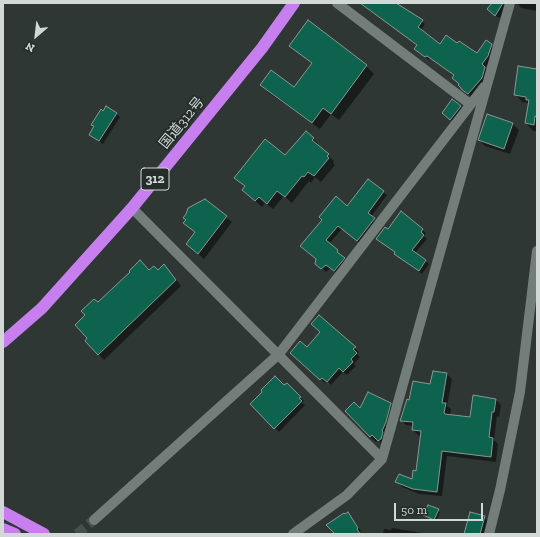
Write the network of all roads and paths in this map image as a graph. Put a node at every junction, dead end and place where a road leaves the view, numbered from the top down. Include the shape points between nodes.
1 (294, 3) edge
2 (338, 3) edge
3 (510, 3) edge
4 (487, 84) junction
5 (470, 104) junction
6 (132, 208) junction
7 (537, 251) edge
8 (3, 342) edge
9 (279, 354) junction
10 (382, 459) junction
11 (3, 512) edge
12 (3, 519) edge
13 (94, 520) tunnel mouth
14 (3, 529) edge
15 (15, 534) edge
16 (34, 534) edge
17 (44, 534) edge
18 (293, 534) edge
19 (489, 534) edge

1 - 6 highway, 国道312号 / 312 via 262,48
2 - 5 street
3 - 4 street
4 - 5 street
4 - 10 street
5 - 9 street
6 - 8 highway, 国道312号 / 312 via 42,308
6 - 9 street
7 - 19 street via 520,392
9 - 10 street
9 - 13 street
10 - 18 street via 347,495
11 - 17 highway
12 - 16 highway
14 - 15 highway

